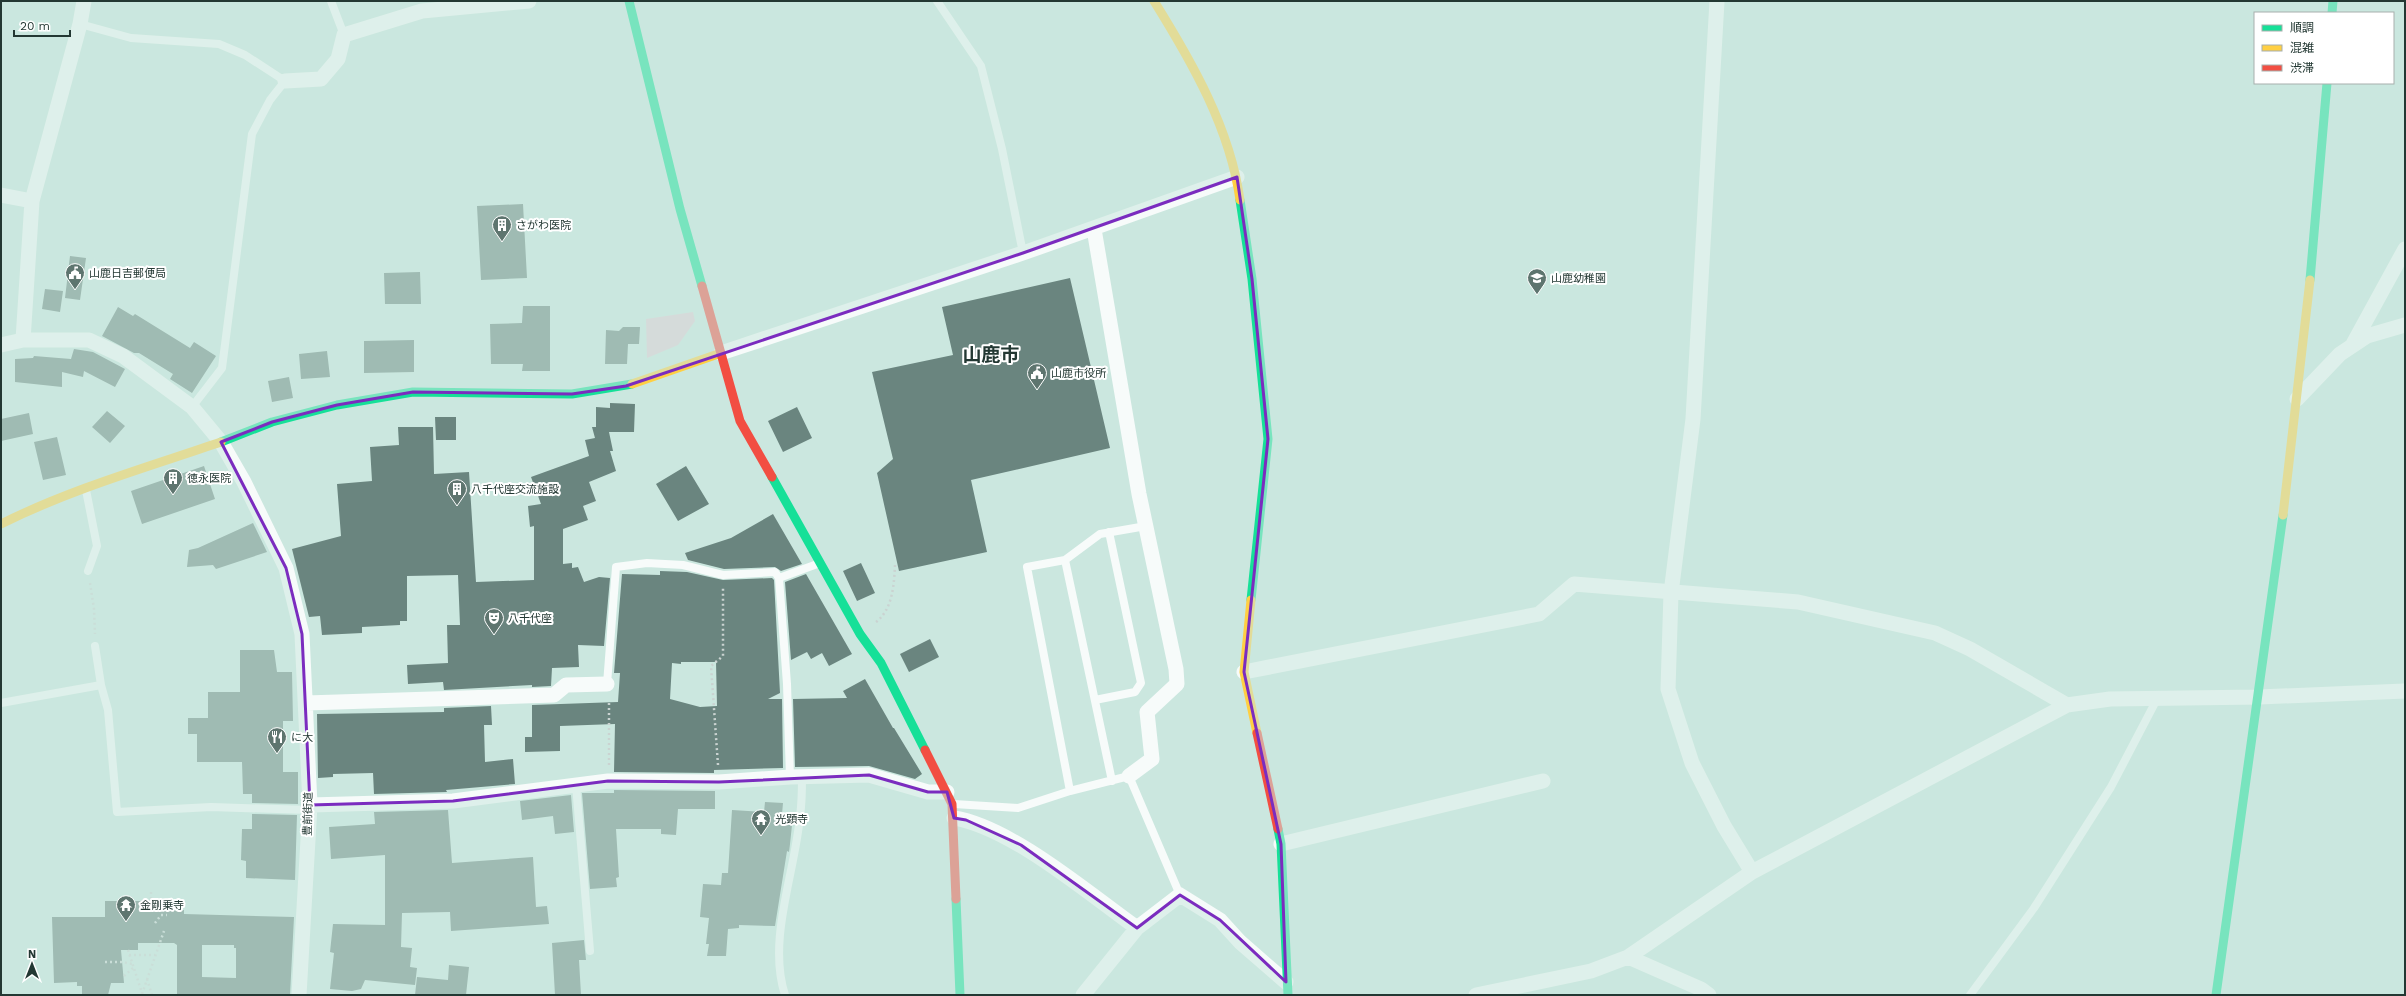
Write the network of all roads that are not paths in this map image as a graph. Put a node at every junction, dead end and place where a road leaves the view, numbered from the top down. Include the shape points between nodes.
1 (84, 1) edge
2 (331, 1) edge
3 (528, 1) edge
4 (629, 1) edge
5 (937, 1) edge
6 (1154, 1) edge
7 (1717, 1) edge
8 (2333, 1) edge
9 (2332, 12) edge
10 (80, 24) junction
11 (344, 35) junction
12 (285, 82) junction
13 (2327, 84) edge
14 (1237, 177) junction
15 (1, 195) edge
16 (32, 201) junction
17 (1094, 229) junction
18 (2405, 249) edge
19 (1023, 253) junction
20 (2405, 325) edge
21 (23, 340) junction
22 (1, 345) edge
23 (2353, 346) junction
24 (721, 353) junction
25 (2297, 399) junction
26 (192, 407) junction
27 (221, 442) junction
28 (86, 488) junction
29 (1, 524) edge
30 (1146, 526) junction
31 (1110, 532) junction
32 (1065, 560) junction
33 (820, 563) junction
34 (88, 571) road end
35 (779, 578) junction
36 (1671, 593) junction
37 (95, 646) road end
38 (1244, 672) junction
39 (607, 684) joint
40 (101, 685) junction
41 (2405, 691) edge
42 (2259, 697) junction
43 (2157, 699) junction
44 (1095, 700) junction
45 (1, 703) edge
46 (306, 703) junction
47 (2067, 704) junction
48 (796, 776) junction
49 (1129, 776) junction
50 (1112, 781) junction
51 (1543, 781) dead end
52 (576, 785) junction
53 (1070, 791) junction
54 (951, 805) junction
55 (310, 808) junction
56 (1281, 844) junction
57 (1752, 872) junction
58 (1180, 895) junction
59 (1137, 928) junction
60 (590, 951) dead end
61 (1628, 957) junction
62 (1287, 989) edge
63 (299, 995) edge
64 (785, 995) edge
65 (960, 995) edge
66 (1083, 995) edge
67 (1476, 995) edge
68 (1709, 995) edge
69 (1970, 995) edge
70 (2216, 995) edge

1 - 10 street
2 - 11 lane
3 - 11 street via 422,11
4 - 24 street via 680,209
5 - 19 lane via 981,66 1002,149
6 - 14 street via 1177,38 1222,127
7 - 36 street via 1693,419
8 - 9 street
10 - 12 lane via 131,38 219,44 245,55
10 - 16 street
11 - 12 street via 338,59 322,79
12 - 26 lane via 270,100 252,134 222,368
13 - 25 street via 2318,214
14 - 17 street
14 - 38 street via 1252,279 1268,439
15 - 16 street
16 - 21 street
17 - 19 street
17 - 30 street
18 - 23 street
19 - 24 street
20 - 23 street via 2367,336
21 - 22 street, 豊前街道
21 - 26 street, 豊前街道 via 89,340 123,356
23 - 25 street via 2340,354
24 - 27 street via 626,386 572,394 413,392 337,405 272,422
24 - 33 street via 740,421
25 - 42 street
26 - 27 street, 豊前街道
27 - 28 street
27 - 46 street, 豊前街道 via 244,482 286,568 302,634
28 - 29 street
28 - 34 lane via 97,546
30 - 31 lane
30 - 49 street via 1177,684 1146,712 1152,759
31 - 32 lane via 1100,534
31 - 44 lane via 1141,683 1135,692
32 - 44 lane
32 - 53 lane via 1027,567
33 - 35 lane
33 - 54 street via 860,634 881,663
35 - 39 lane via 776,572 723,575 683,565 647,563 616,567
35 - 48 lane
36 - 38 street via 1574,584 1539,614
36 - 47 street via 1798,602 1935,633 1970,649
36 - 57 street via 1668,689 1692,763 1724,826
37 - 40 lane
38 - 56 street
39 - 46 street via 566,685 554,695
40 - 45 lane
40 - 55 lane via 108,710 117,812 211,807
41 - 42 street
42 - 43 street
42 - 70 street
43 - 47 street via 2110,699
43 - 69 lane via 2106,794 2034,908
44 - 50 lane
46 - 55 street, 豊前街道
47 - 57 street
48 - 52 street via 719,782 608,781
48 - 54 street via 869,775 928,792
48 - 64 lane via 800,817 780,939 779,976
49 - 50 lane
49 - 58 lane
50 - 53 lane
51 - 56 street
52 - 55 street via 453,801
52 - 60 lane
53 - 54 lane via 1018,808
54 - 59 street via 966,820 1021,845
54 - 65 street
55 - 63 street, 豊前街道
56 - 62 street
57 - 61 street
58 - 59 street
58 - 62 street via 1220,920
59 - 66 street
61 - 67 street via 1591,971
61 - 68 street via 1701,989

